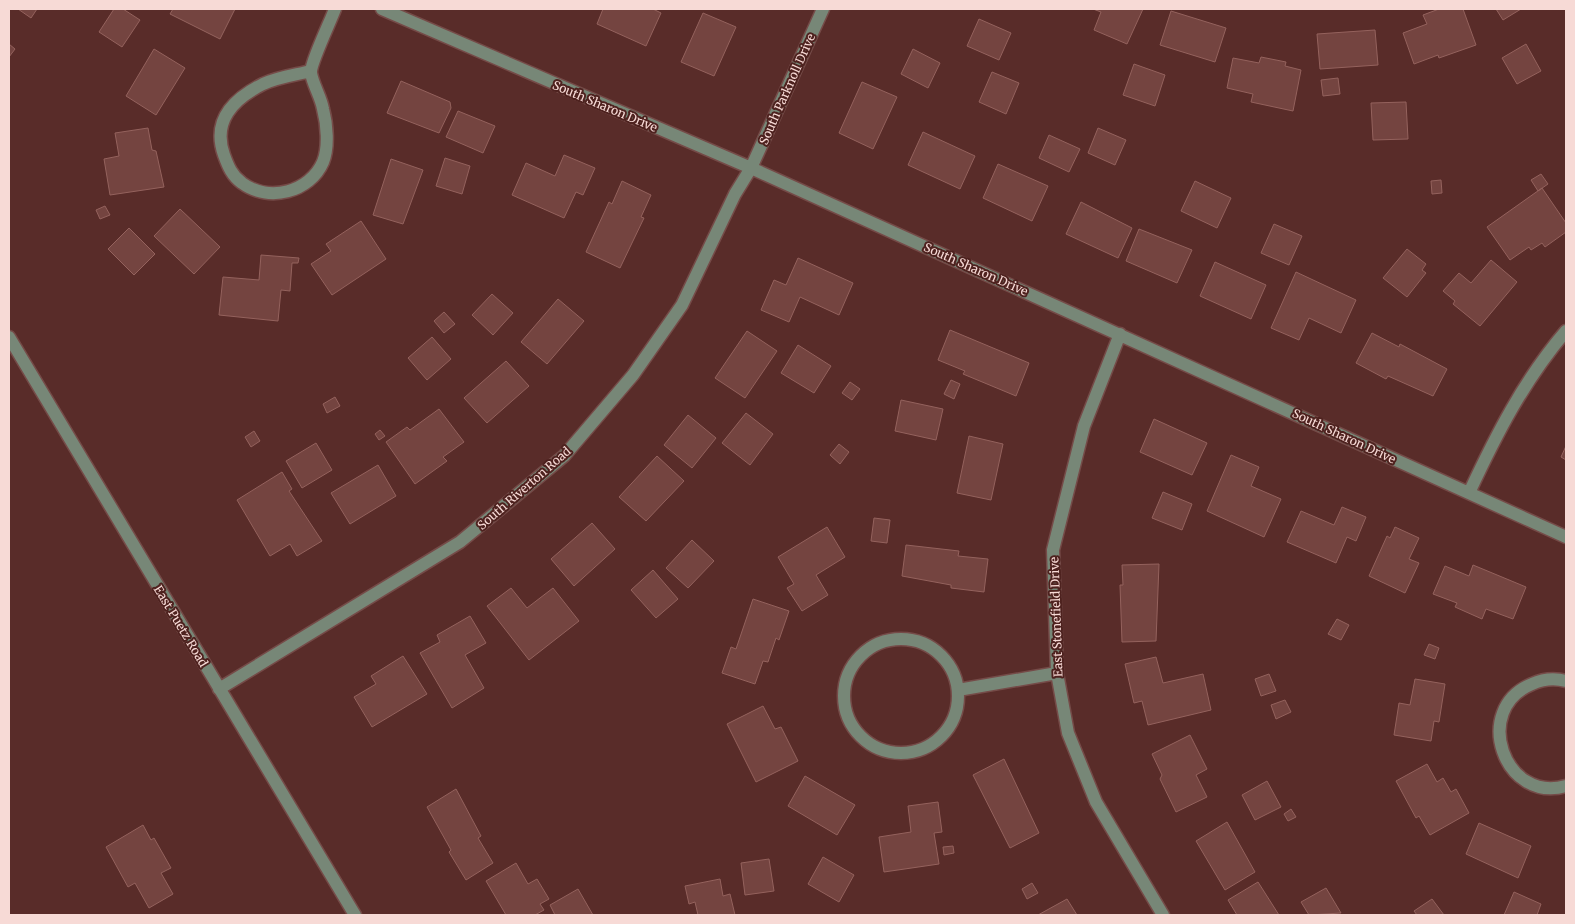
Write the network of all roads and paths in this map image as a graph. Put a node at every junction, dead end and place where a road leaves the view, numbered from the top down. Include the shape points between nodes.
1 (335, 9) edge
2 (382, 9) edge
3 (823, 9) edge
4 (311, 71) junction
5 (750, 168) junction
6 (1566, 331) edge
7 (1120, 334) junction
8 (9, 337) edge
9 (1470, 493) junction
10 (1566, 537) edge
11 (1057, 673) junction
12 (1566, 681) edge
13 (219, 689) junction
14 (958, 690) junction
15 (1566, 786) edge
16 (354, 915) edge
17 (1163, 915) edge

1 - 4 street
2 - 5 street, South Sharon Drive
3 - 5 street, South Parknoll Drive
4 - 4 street via 262,85 236,102 226,113 220,124 222,150 228,166 242,183 255,190 286,192 309,182 316,174 326,144 324,110
5 - 7 street, South Sharon Drive
5 - 13 street, South Riverton Road via 682,305 633,375 564,456 460,542
6 - 9 street via 1529,378 1510,410
7 - 9 street, South Sharon Drive
7 - 11 street, East Stonefield Drive via 1084,426 1053,550
8 - 13 street, East Puetz Road
9 - 10 street, South Sharon Drive
11 - 14 street
11 - 17 street, East Stonefield Drive via 1068,733 1096,802
12 - 15 street via 1541,680 1524,687 1510,700 1501,716 1499,734 1502,753 1511,769 1526,781 1542,787
13 - 16 street, East Puetz Road
14 - 14 street via 953,672 928,645 892,639 874,645 859,656 849,671 844,689 844,708 852,726 864,740 881,750 900,753 919,750 936,741 949,727 956,709

